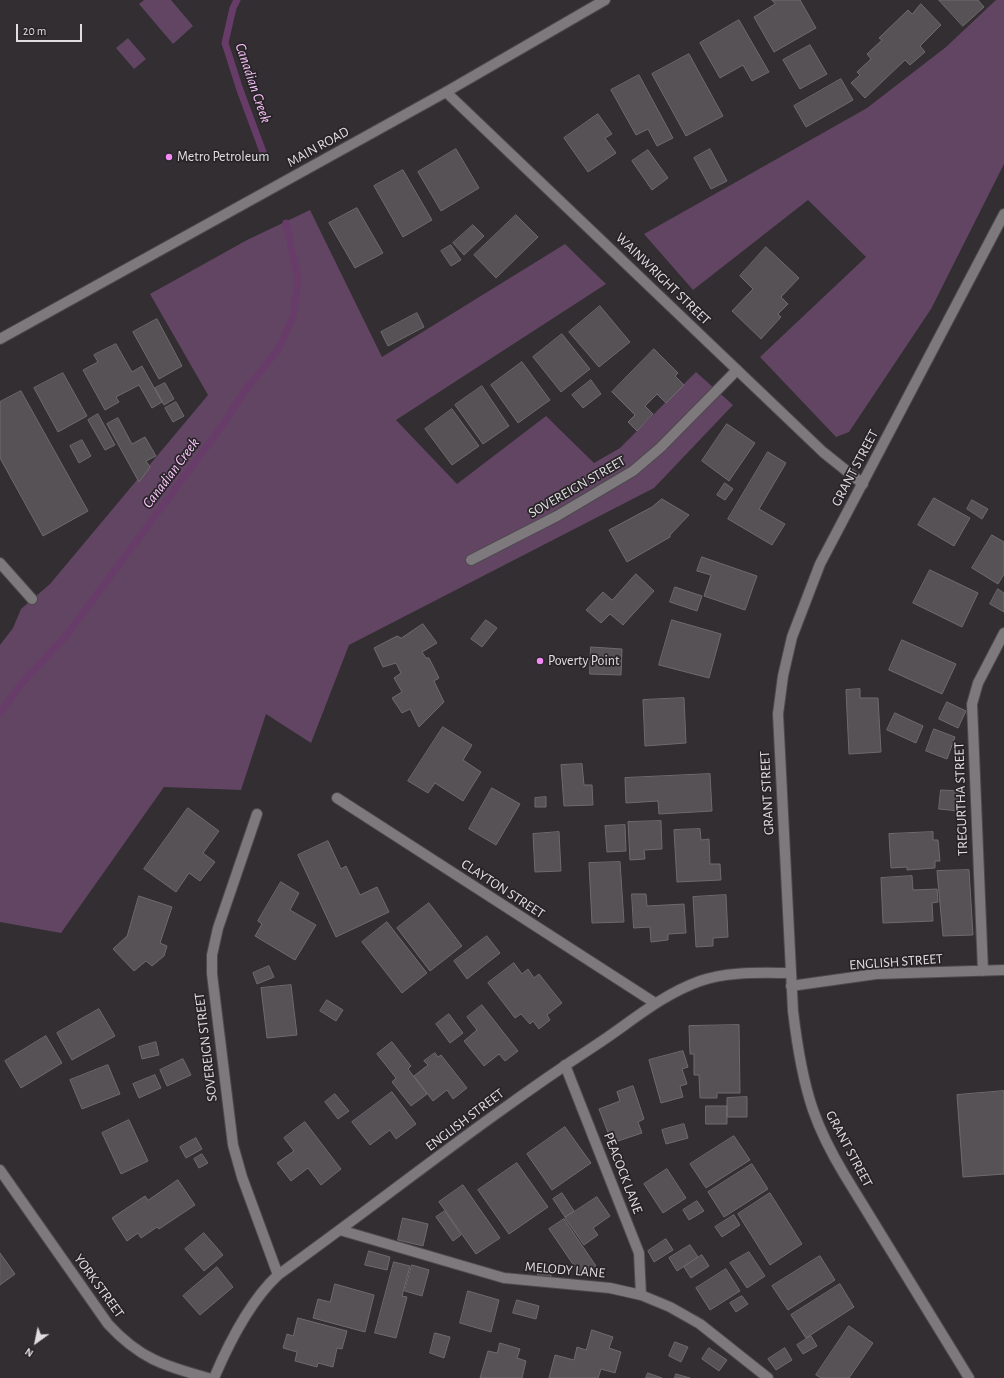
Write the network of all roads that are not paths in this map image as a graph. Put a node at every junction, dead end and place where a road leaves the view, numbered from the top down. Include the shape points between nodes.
1 (605, 0) edge
2 (446, 92) junction
3 (1004, 214) edge
4 (0, 339) edge
5 (737, 370) junction
6 (863, 484) junction
7 (471, 560) dead end
8 (0, 563) edge
9 (32, 599) dead end
10 (1004, 633) edge
11 (336, 798) dead end
12 (257, 814) dead end
13 (1004, 970) edge
14 (983, 971) junction
15 (791, 973) junction
16 (791, 986) junction
17 (655, 1003) junction
18 (565, 1065) junction
19 (0, 1170) edge
20 (340, 1230) junction
21 (278, 1275) junction
22 (641, 1295) junction
23 (208, 1378) edge
24 (214, 1378) edge
25 (768, 1378) edge
26 (969, 1378) edge

1 - 2 street, MAIN ROAD
2 - 4 street, MAIN ROAD
2 - 5 street, WAINWRIGHT STREET
3 - 6 street, GRANT STREET
5 - 6 street, WAINWRIGHT STREET via 823,452
5 - 7 street, SOVEREIGN STREET via 633,472 557,516
6 - 15 street, GRANT STREET via 831,542 805,599 792,637 781,688 777,731
8 - 9 street
10 - 14 street, TREGURTHA STREET via 978,683 972,704
11 - 17 street, CLAYTON STREET
12 - 21 street, SOVEREIGN STREET via 218,928 211,965 232,1145
13 - 14 street, ENGLISH STREET
14 - 16 street, ENGLISH STREET via 876,974
15 - 16 street, GRANT STREET
15 - 17 street, ENGLISH STREET via 734,974 710,978 687,986
16 - 26 street, GRANT STREET via 799,1057 814,1112 829,1147
17 - 18 street, ENGLISH STREET
18 - 20 street, ENGLISH STREET
18 - 22 street, PEACOCK LANE via 639,1253
19 - 23 street, YORK STREET via 108,1324 123,1340 158,1363
20 - 21 street, ENGLISH STREET
20 - 22 street, MELODY LANE via 504,1278 610,1288
21 - 24 street, ENGLISH STREET via 265,1289 234,1337
22 - 25 street, MELODY LANE via 670,1307 700,1324

